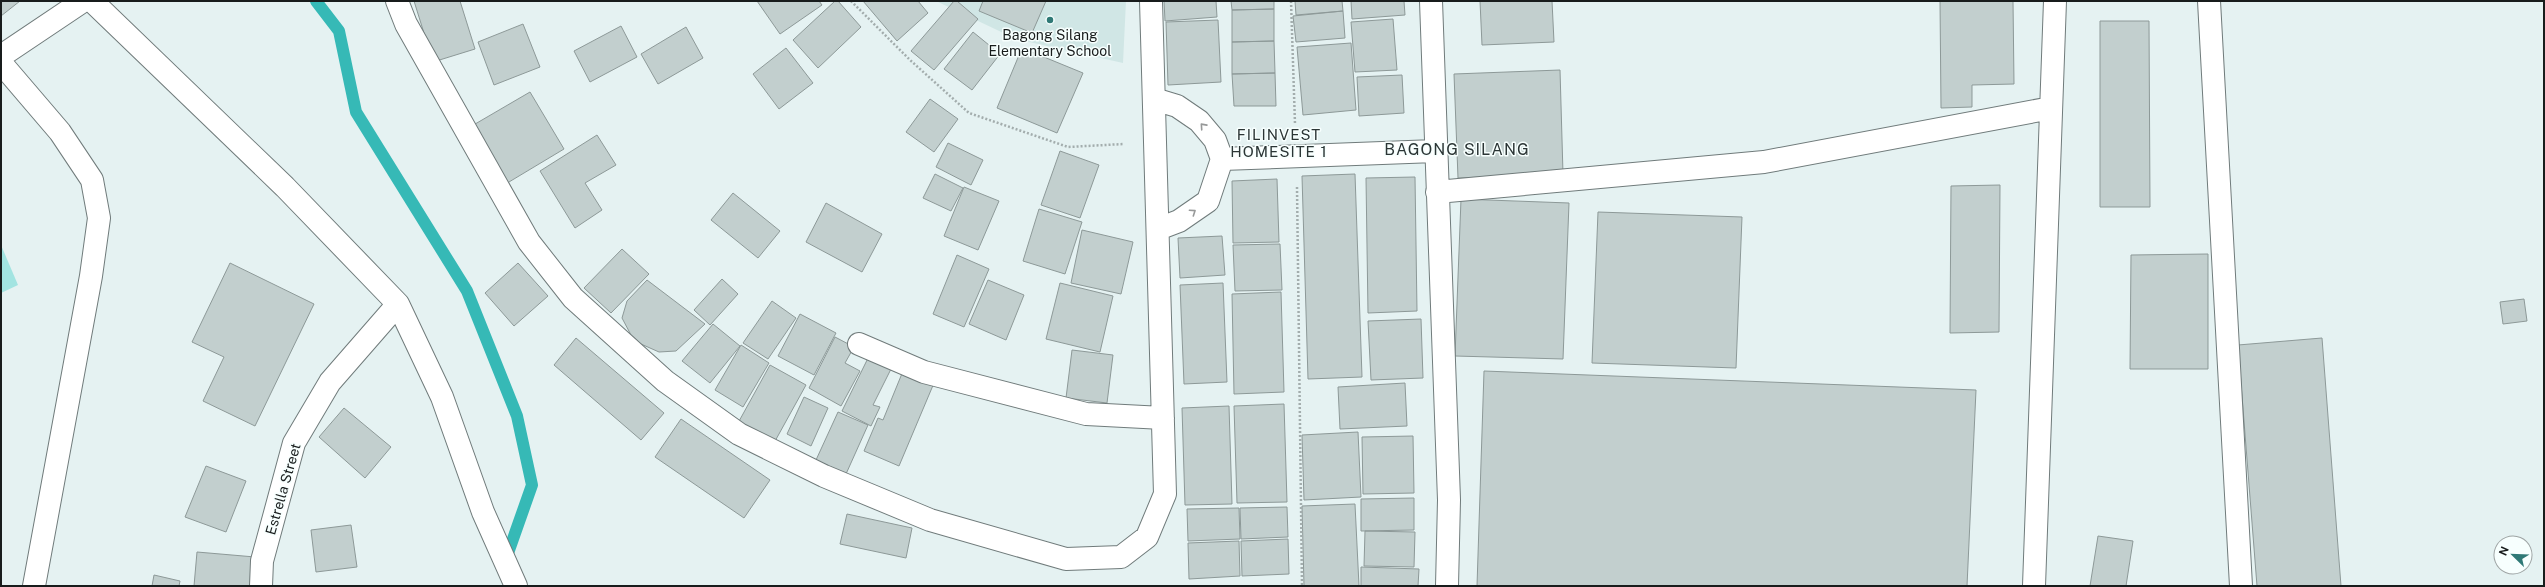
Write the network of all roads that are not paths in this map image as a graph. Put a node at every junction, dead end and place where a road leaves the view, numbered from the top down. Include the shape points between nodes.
1 (83, 1) edge
2 (92, 1) edge
3 (397, 1) edge
4 (1151, 1) edge
5 (1431, 1) edge
6 (2055, 1) edge
7 (2210, 1) edge
8 (1, 56) edge
9 (1, 63) edge
10 (1154, 99) junction
11 (2051, 108) junction
12 (1435, 150) junction
13 (1222, 159) junction
14 (1437, 192) junction
15 (1158, 229) junction
16 (398, 304) junction
17 (859, 344) dead end
18 (1163, 418) junction
19 (34, 586) edge
20 (261, 586) edge
21 (516, 586) edge
22 (1447, 586) edge
23 (2034, 586) edge
24 (2241, 586) edge

1 - 8 street
2 - 16 street via 285,187
3 - 18 street via 406,24 529,242 573,298 665,381 739,434 824,476 930,520 1066,559 1122,557 1147,537 1165,494
4 - 10 street
5 - 12 street
6 - 11 street
7 - 24 street
9 - 19 street via 60,132 92,180 99,218
13 -> 10 street via 1215,140 1199,121 1177,106
10 - 15 street
11 - 14 street via 1764,162
11 - 23 street
12 - 13 street
12 - 14 street
15 -> 13 street via 1178,221 1208,201
14 - 22 street via 1449,500
15 - 18 street
16 - 20 street, Estrella Street via 330,382 294,443 262,561
16 - 21 street via 442,397 483,512
17 - 18 street via 924,372 1086,414

